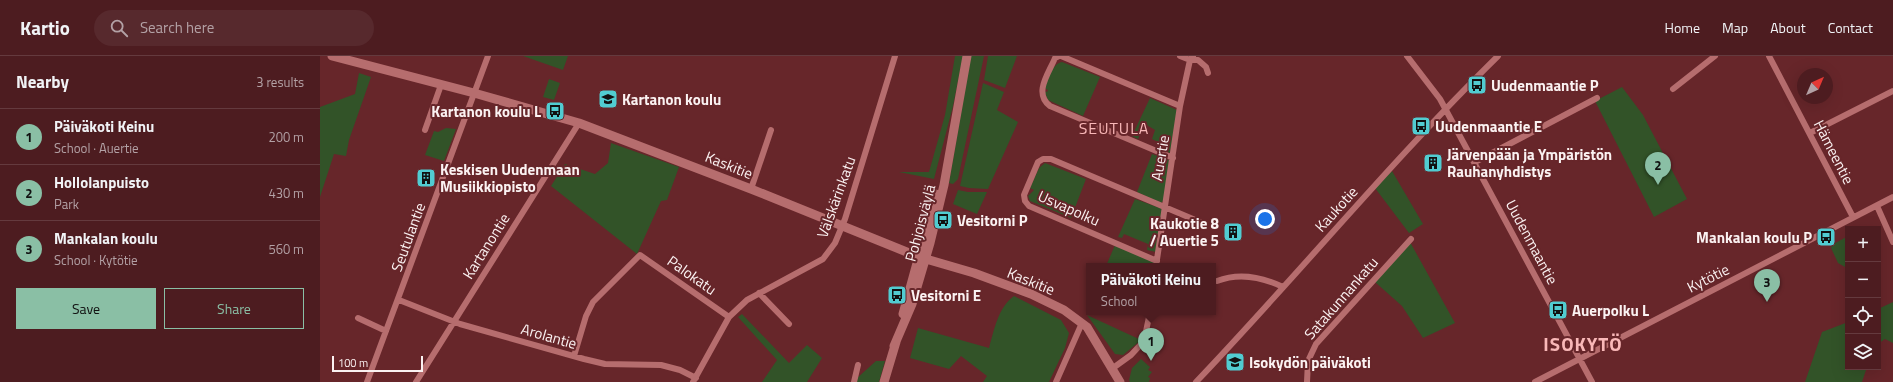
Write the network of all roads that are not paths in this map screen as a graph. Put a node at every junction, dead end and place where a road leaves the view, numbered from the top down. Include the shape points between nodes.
1 (332, 56) edge
2 (488, 56) edge
3 (895, 56) edge
4 (967, 56) edge
5 (1060, 56) edge
6 (1180, 56) edge
7 (1498, 56) edge
8 (1715, 56) edge
9 (1769, 56) edge
10 (1410, 57) edge
11 (1192, 58) edge
12 (1208, 73) dead end
13 (441, 85) junction
14 (1673, 88) dead end
15 (1893, 91) edge
16 (474, 93) junction
17 (1597, 98) dead end
18 (1180, 106) junction
19 (1446, 109) junction
20 (579, 123) junction
21 (425, 130) dead end
22 (771, 130) dead end
23 (1810, 134) junction
24 (1173, 158) junction
25 (1475, 162) junction
26 (751, 189) junction
27 (1893, 197) edge
28 (1877, 206) junction
29 (1164, 207) junction
30 (1853, 217) junction
31 (1200, 222) dead end
32 (842, 226) junction
33 (1411, 239) dead end
34 (1893, 242) edge
35 (922, 258) junction
36 (1155, 263) edge
37 (1157, 263) edge
38 (1217, 281) dead end
39 (1282, 287) junction
40 (759, 293) junction
41 (399, 300) junction
42 (1149, 315) edge
43 (730, 317) junction
44 (358, 318) dead end
45 (454, 322) junction
46 (1082, 323) junction
47 (789, 324) dead end
48 (386, 331) junction
49 (574, 356) junction
50 (1579, 359) junction
51 (858, 365) dead end
52 (1113, 368) junction
53 (695, 380) edge
54 (367, 382) edge
55 (416, 382) edge
56 (854, 382) edge
57 (884, 382) edge
58 (1056, 382) edge
59 (1120, 382) edge
60 (1196, 382) edge
61 (1307, 382) edge
62 (1535, 382) edge
63 (1592, 382) edge

1 - 13 street, Kaskitie
2 - 16 street, Seutulantie
3 - 32 street, Välskärinkatu
4 - 35 street, Pohjoisväylä via 944,185
5 - 18 street
5 - 24 street via 1055,58 1041,91 1044,101 1050,106
6 - 11 street
7 - 19 street, Kaukotie
8 - 14 street
9 - 23 street, Hämeentie
10 - 19 street, Uudenmaantie
11 - 12 street via 1206,67
11 - 18 street, Auertie
13 - 16 street, Kaskitie
13 - 21 street
15 - 23 street
16 - 20 street, Kaskitie
16 - 41 street, Seutulantie
17 - 25 street
18 - 24 street, Auertie
19 - 25 street, Uudenmaantie
19 - 39 street, Kaukotie
20 - 26 street, Kaskitie
20 - 45 street, Kartanontie
22 - 26 street
23 - 30 street, Hämeentie
24 - 29 street, Auertie
25 - 50 street, Uudenmaantie
26 - 32 street, Kaskitie
27 - 28 street, Kytötie
28 - 30 street, Kytötie
28 - 34 street
29 - 31 street
29 - 36 street, Usvapolku via 1051,159 1038,162 1024,195 1024,201 1029,206
29 - 37 street, Auertie
30 - 50 street, Kytötie
32 - 35 street, Kaskitie
32 - 40 street, Välskärinkatu via 826,256
33 - 61 street, Satakunnankatu via 1316,344 1308,361
35 - 46 street, Kaskitie via 974,273 1031,294 1064,310
35 - 57 street, Pohjoisväylä via 912,304 894,346
38 - 39 street via 1227,277 1245,276 1268,280
39 - 60 street, Kaukotie
40 - 43 street, Välskärinkatu via 747,300
40 - 47 street
41 - 45 street, Arolantie
41 - 48 street, Seutulantie
42 - 52 street via 1144,341 1131,355
43 - 49 street, Palokatu via 640,255 593,302
43 - 53 street, Välskärinkatu
44 - 48 street
45 - 49 street, Arolantie
45 - 55 street, Kartanontie
46 - 52 street, Kaskitie
46 - 58 street
48 - 54 street, Seutulantie
49 - 53 street, Arolantie via 605,364 661,365 680,370
50 - 62 street, Kytötie
50 - 63 street, Uudenmaantie
51 - 56 street
52 - 59 street, Kaskitie

